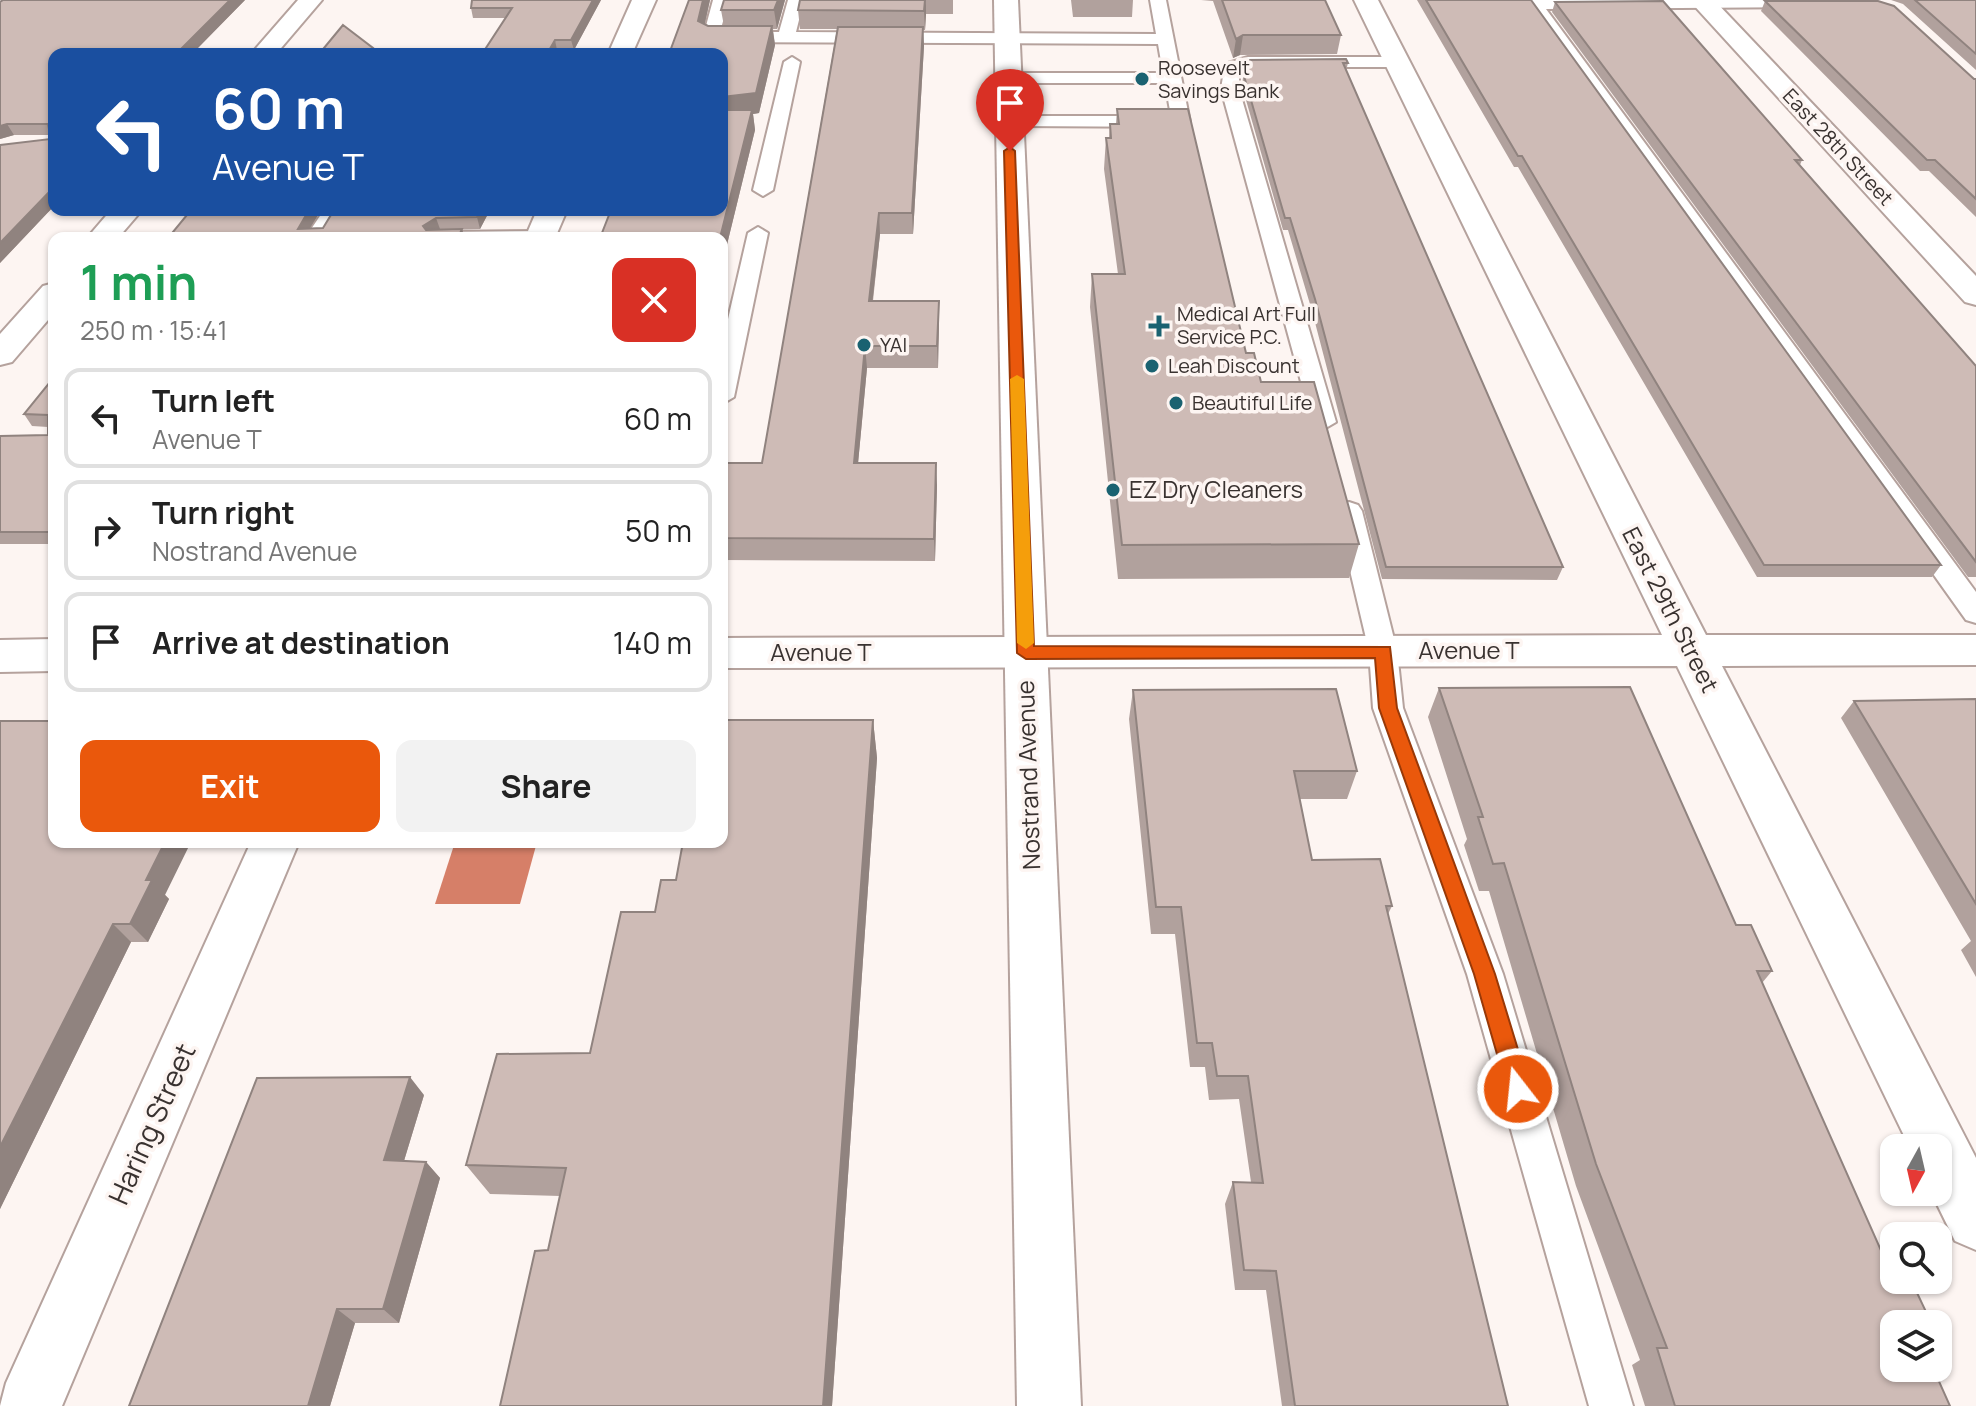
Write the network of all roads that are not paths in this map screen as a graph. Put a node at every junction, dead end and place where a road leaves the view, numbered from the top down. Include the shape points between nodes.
1 (310, 0) edge
2 (644, 0) edge
3 (721, 0) edge
4 (796, 0) edge
5 (1158, 0) edge
6 (1366, 0) edge
7 (1702, 1) edge
8 (1817, 2) edge
9 (786, 38) junction
10 (1007, 39) edge
11 (1165, 39) junction
12 (268, 48) edge
13 (623, 48) edge
14 (792, 62) dead end
15 (1397, 62) junction
16 (1173, 78) junction
17 (1009, 121) junction
18 (763, 190) dead end
19 (122, 216) edge
20 (107, 232) edge
21 (758, 233) dead end
22 (1976, 295) edge
23 (48, 300) edge
24 (0, 355) edge
25 (728, 370) edge
26 (1329, 442) edge
27 (1342, 488) edge
28 (1976, 613) edge
29 (1976, 650) edge
30 (1383, 651) junction
31 (1691, 651) junction
32 (728, 653) edge
33 (1026, 653) junction
34 (48, 655) edge
35 (0, 656) edge
36 (272, 848) edge
37 (1976, 1220) edge
38 (29, 1406) edge
39 (1049, 1406) edge
40 (1611, 1406) edge

1 - 12 street
2 - 13 street
3 - 9 lane via 711,37
4 - 9 lane
5 - 11 lane
6 - 15 street, East 29th Street
7 - 8 lane
7 - 22 street, East 28th Street
7 - 28 lane via 1535,4
9 - 10 lane
10 - 11 lane
10 - 16 lane
10 - 17 street, Nostrand Avenue
11 - 16 lane
14 - 18 lane via 772,121
15 - 26 lane via 1248,62 1231,68 1230,89
15 - 31 street, East 29th Street
16 - 17 lane via 1181,122
17 - 33 street, Nostrand Avenue
19 - 20 street
21 - 25 lane
23 - 24 street
27 - 30 lane
29 - 31 street, Avenue T
30 - 31 street, Avenue T
30 - 33 street, Avenue T
30 - 40 lane via 1388,708 1485,974
31 - 37 street, East 29th Street
32 - 33 street, Avenue T
33 - 39 street, Nostrand Avenue
34 - 35 street
36 - 38 street, Haring Street

